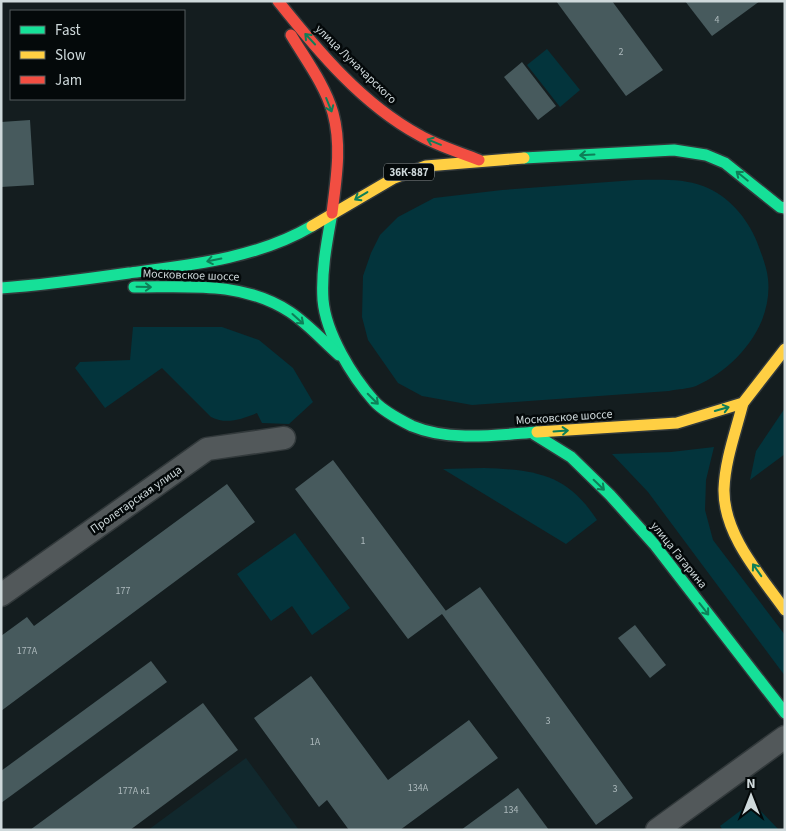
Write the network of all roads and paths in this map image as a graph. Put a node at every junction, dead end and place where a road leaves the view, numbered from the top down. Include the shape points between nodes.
1 (272, 1) edge
2 (278, 1) edge
3 (479, 160) junction
4 (782, 208) edge
5 (332, 214) junction
6 (785, 218) edge
7 (42, 285) junction
8 (1, 288) edge
9 (785, 349) edge
10 (344, 360) junction
11 (743, 403) junction
12 (534, 434) junction
13 (284, 438) dead end
14 (1, 595) edge
15 (785, 610) edge
16 (785, 713) edge
17 (785, 737) edge
18 (657, 830) edge

1 -> 5 main road via 324,90 333,113 337,165
3 -> 2 main road, улица Луначарского via 418,135 396,121 340,71
4 -> 3 main road, Московское шоссе / 36К-887 via 725,163 706,155 674,150
3 -> 5 main road, Московское шоссе / 36К-887 via 426,166 394,178
4 - 6 main road, Московское шоссе / 36К-887
5 -> 7 main road, Московское шоссе / 36К-887 via 290,239 224,258
5 - 10 main road, Московское шоссе / 36К-887 via 322,281 323,301
7 - 8 main road, Московское шоссе / 36К-887
7 -> 10 main road, Московское шоссе / 36К-887 via 238,288 261,295 291,312
9 - 11 main road
10 -> 12 main road, Московское шоссе / 36К-887 via 375,402 413,426 480,436
12 -> 11 main road, Московское шоссе / 36К-887 via 678,422
15 -> 11 main road via 735,538 724,495
12 -> 16 main road, улица Гагарина via 571,457 654,544
13 - 14 street, Пролетарская улица via 207,448
17 - 18 street

